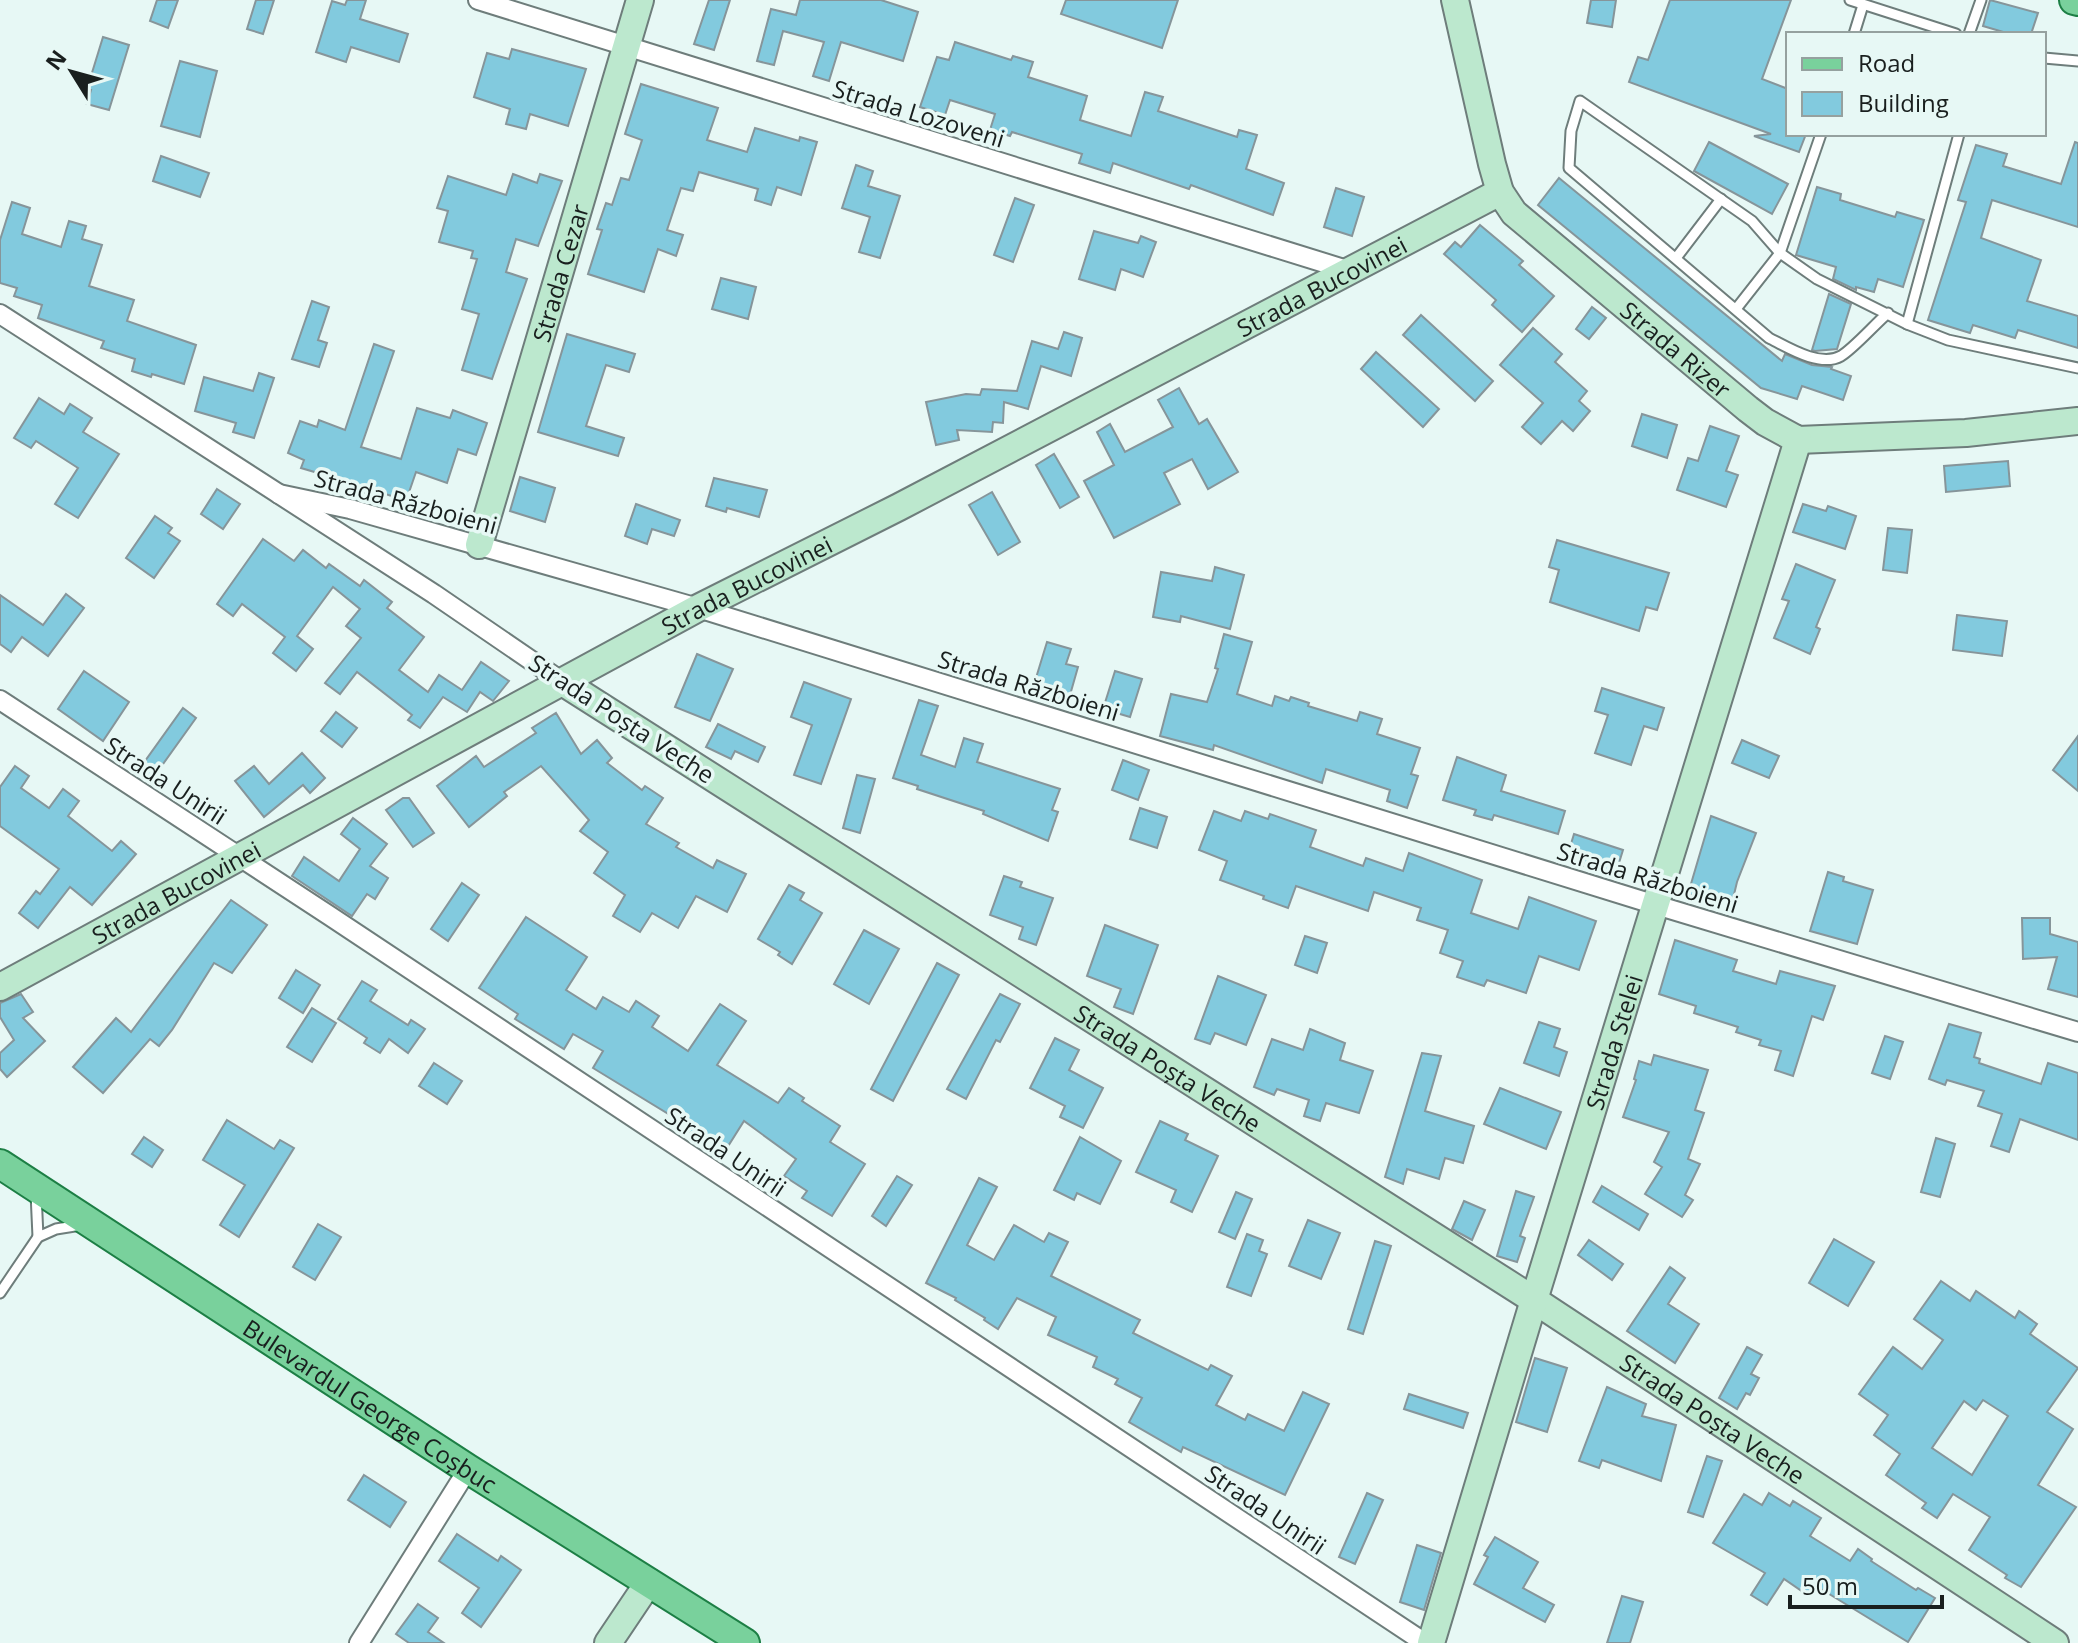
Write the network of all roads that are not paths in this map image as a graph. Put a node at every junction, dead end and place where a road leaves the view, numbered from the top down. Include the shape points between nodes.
1 (478, 0) edge
2 (640, 0) edge
3 (1455, 0) edge
4 (1850, 0) edge
5 (1981, 0) edge
6 (1863, 5) junction
7 (1855, 32) edge
8 (1950, 32) edge
9 (1970, 32) edge
10 (627, 45) junction
11 (2046, 58) edge
12 (2078, 61) edge
13 (1820, 136) edge
14 (1958, 136) edge
15 (1500, 192) junction
16 (1721, 199) junction
17 (1780, 253) junction
18 (1676, 258) junction
19 (1347, 270) junction
20 (1736, 309) junction
21 (1888, 313) junction
22 (0, 314) edge
23 (1907, 324) junction
24 (2078, 368) edge
25 (2078, 421) edge
26 (1798, 440) junction
27 (279, 494) junction
28 (479, 545) junction
29 (698, 608) junction
30 (564, 683) junction
31 (0, 700) edge
32 (238, 857) junction
33 (1656, 905) junction
34 (0, 987) edge
35 (2078, 1032) edge
36 (0, 1164) edge
37 (34, 1186) junction
38 (94, 1224) junction
39 (38, 1237) junction
40 (0, 1293) edge
41 (1534, 1300) junction
42 (468, 1469) junction
43 (649, 1582) junction
44 (359, 1643) edge
45 (608, 1643) edge
46 (745, 1643) edge
47 (1425, 1643) edge
48 (1431, 1643) edge
49 (2055, 1643) edge

1 - 10 street, Strada Lozoveni
2 - 10 street, Strada Cezar
3 - 15 street, Strada Rizer
4 - 6 lane
5 - 9 lane
6 - 7 lane
6 - 8 lane
10 - 19 street, Strada Lozoveni
10 - 28 street, Strada Cezar
11 - 12 lane
13 - 17 lane
14 - 23 lane
15 - 19 street, Strada Bucovinei
15 - 26 street, Strada Rizer via 1531,229 1690,362 1765,422
16 - 17 lane via 1752,221
16 - 18 lane
16 - 18 lane via 1580,101 1571,131 1569,168
17 - 20 lane
17 - 21 lane via 1817,279
18 - 20 lane
19 - 29 street, Strada Bucovinei
20 - 21 lane via 1769,338 1821,359 1840,356
21 - 23 lane
22 - 27 street, Strada Războieni
23 - 24 lane via 1948,340
25 - 26 street via 1966,433
26 - 33 street, Strada Stelei
27 - 28 street, Strada Războieni
27 - 30 street, Strada Poșta Veche
28 - 29 street, Strada Războieni
29 - 30 street, Strada Bucovinei
29 - 33 street, Strada Războieni
30 - 32 street, Strada Bucovinei
30 - 41 street, Strada Poșta Veche
31 - 32 street, Strada Unirii
32 - 34 street, Strada Bucovinei
32 - 47 street, Strada Unirii
33 - 35 street, Strada Războieni
33 - 41 street, Strada Stelei
36 - 37 main road, Bulevardul George Coșbuc
37 - 38 main road, Bulevardul George Coșbuc
37 - 39 lane
38 - 39 lane
38 - 42 main road, Bulevardul George Coșbuc
39 - 40 lane
41 - 48 street, Strada Stelei
41 - 49 street, Strada Poșta Veche
42 - 43 main road, Bulevardul George Coșbuc
42 - 44 street
43 - 45 street
43 - 46 main road, Bulevardul George Coșbuc

